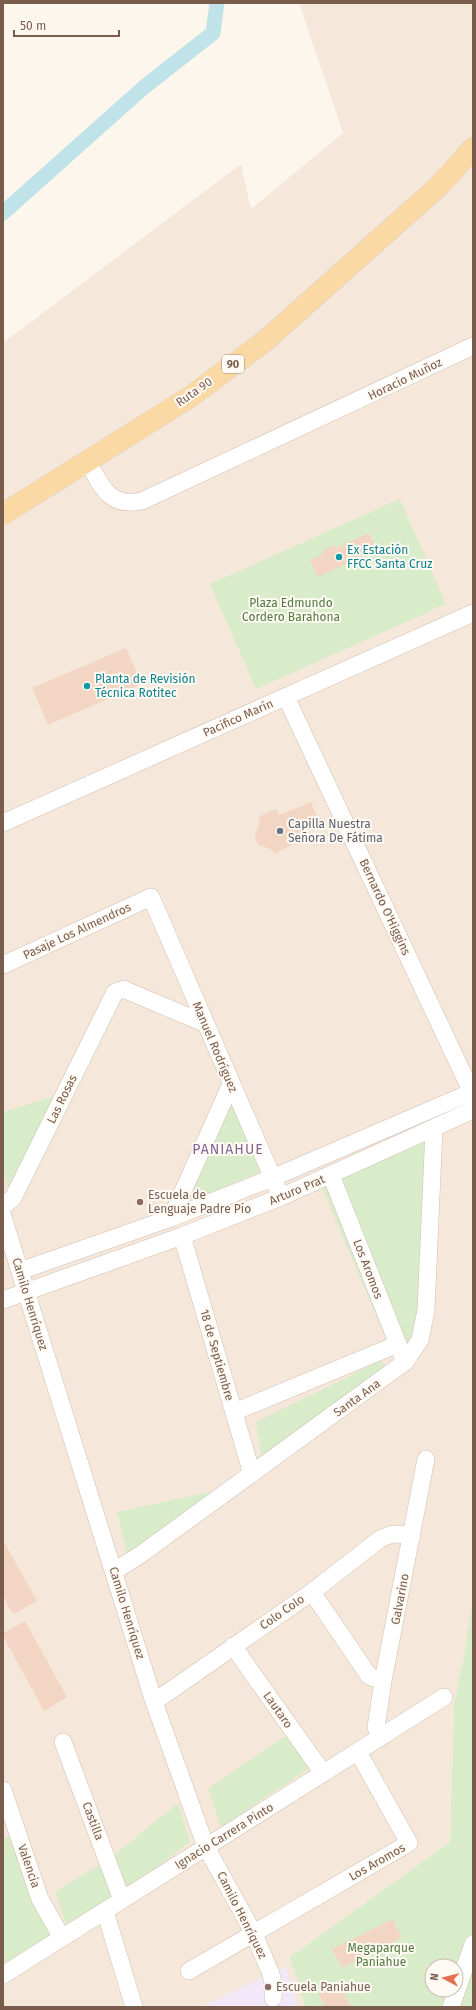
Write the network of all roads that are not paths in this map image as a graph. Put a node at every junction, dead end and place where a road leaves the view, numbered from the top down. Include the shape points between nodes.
1 (473, 148) edge
2 (473, 167) edge
3 (440, 185) junction
4 (473, 346) edge
5 (87, 460) junction
6 (3, 514) edge
7 (473, 613) edge
8 (286, 697) junction
9 (3, 822) edge
10 (151, 897) joint
11 (3, 965) edge
12 (206, 1024) junction
13 (231, 1084) junction
14 (472, 1093) edge
15 (473, 1110) edge
16 (434, 1129) junction
17 (331, 1175) junction
18 (272, 1178) junction
19 (281, 1197) junction
20 (3, 1206) edge
21 (3, 1217) edge
22 (171, 1218) junction
23 (182, 1236) junction
24 (20, 1271) junction
25 (26, 1292) junction
26 (3, 1300) edge
27 (398, 1344) junction
28 (405, 1362) junction
29 (234, 1412) junction
30 (426, 1459) dead end
31 (252, 1474) junction
32 (412, 1535) junction
33 (114, 1571) junction
34 (312, 1592) junction
35 (233, 1646) junction
36 (383, 1681) junction
37 (444, 1698) dead end
38 (154, 1702) junction
39 (380, 1738) junction
40 (63, 1742) dead end
41 (358, 1752) junction
42 (323, 1773) junction
43 (3, 1790) edge
44 (206, 1847) junction
45 (122, 1900) junction
46 (105, 1911) junction
47 (254, 1934) junction
48 (62, 1938) junction
49 (473, 1944) edge
50 (189, 1971) dead end
51 (3, 1974) edge
52 (273, 1998) dead end
53 (134, 2007) edge
54 (451, 2007) edge

1 - 3 main road, Ruta 90 / 90
2 - 3 main road, Ruta 90 / 90
3 - 5 main road, Ruta 90 / 90 via 265,340 190,397
4 - 5 street, Horacio Muñoz via 142,501 120,501 107,494
5 - 6 main road, Ruta 90 / 90
7 - 8 street, Pacífico Marín
8 - 9 street, Pacífico Marín
8 - 14 street, Bernardo O'Higgins
10 - 11 street, Pasaje Los Almendros
10 - 12 street, Manuel Rodríguez
12 - 13 street, Manuel Rodríguez
12 - 20 street, Las Rosas via 128,990 119,989 113,995 13,1198
13 - 18 street, Manuel Rodríguez
13 - 22 street
14 - 18 street, Arturo Prat
15 - 16 street, Arturo Prat
16 - 17 street, Arturo Prat
16 - 28 street, Santa Ana via 426,1310 420,1340
17 - 19 street, Arturo Prat
17 - 27 street, Los Aromos
18 - 19 street, Manuel Rodríguez
18 - 22 street, Arturo Prat
19 - 23 street, Arturo Prat
21 - 24 street, Camilo Henríquez
22 - 24 street, Arturo Prat
23 - 25 street, Arturo Prat
23 - 29 street, 18 de Septiembre
24 - 25 street, Camilo Henríquez
25 - 26 street, Arturo Prat
25 - 33 street, Camilo Henríquez
27 - 28 street, Los Aromos
27 - 29 street
28 - 31 street, Santa Ana
29 - 31 street, 18 de Septiembre
30 - 32 street, Galvarino
31 - 33 street, Santa Ana
32 - 34 street, Colo Colo via 392,1534 380,1539
32 - 36 street, Galvarino
33 - 38 street, Camilo Henríquez
34 - 35 street, Colo Colo
34 - 36 street via 370,1676
35 - 38 street, Colo Colo
35 - 42 street, Lautaro
36 - 39 street, Galvarino via 376,1727
37 - 39 street, Ignacio Carrera Pinto
38 - 44 street, Camilo Henríquez
39 - 41 street, Ignacio Carrera Pinto
40 - 45 street, Castilla
41 - 42 street, Ignacio Carrera Pinto
41 - 47 street, Los Aromos via 409,1843
42 - 44 street, Ignacio Carrera Pinto
43 - 48 street, Valencia via 40,1899
44 - 45 street, Ignacio Carrera Pinto
44 - 47 street, Camilo Henríquez
45 - 46 street, Ignacio Carrera Pinto
46 - 48 street, Ignacio Carrera Pinto
46 - 53 street
47 - 50 street
47 - 52 street, Camilo Henríquez via 271,1974
48 - 51 street, Ignacio Carrera Pinto
49 - 54 street

